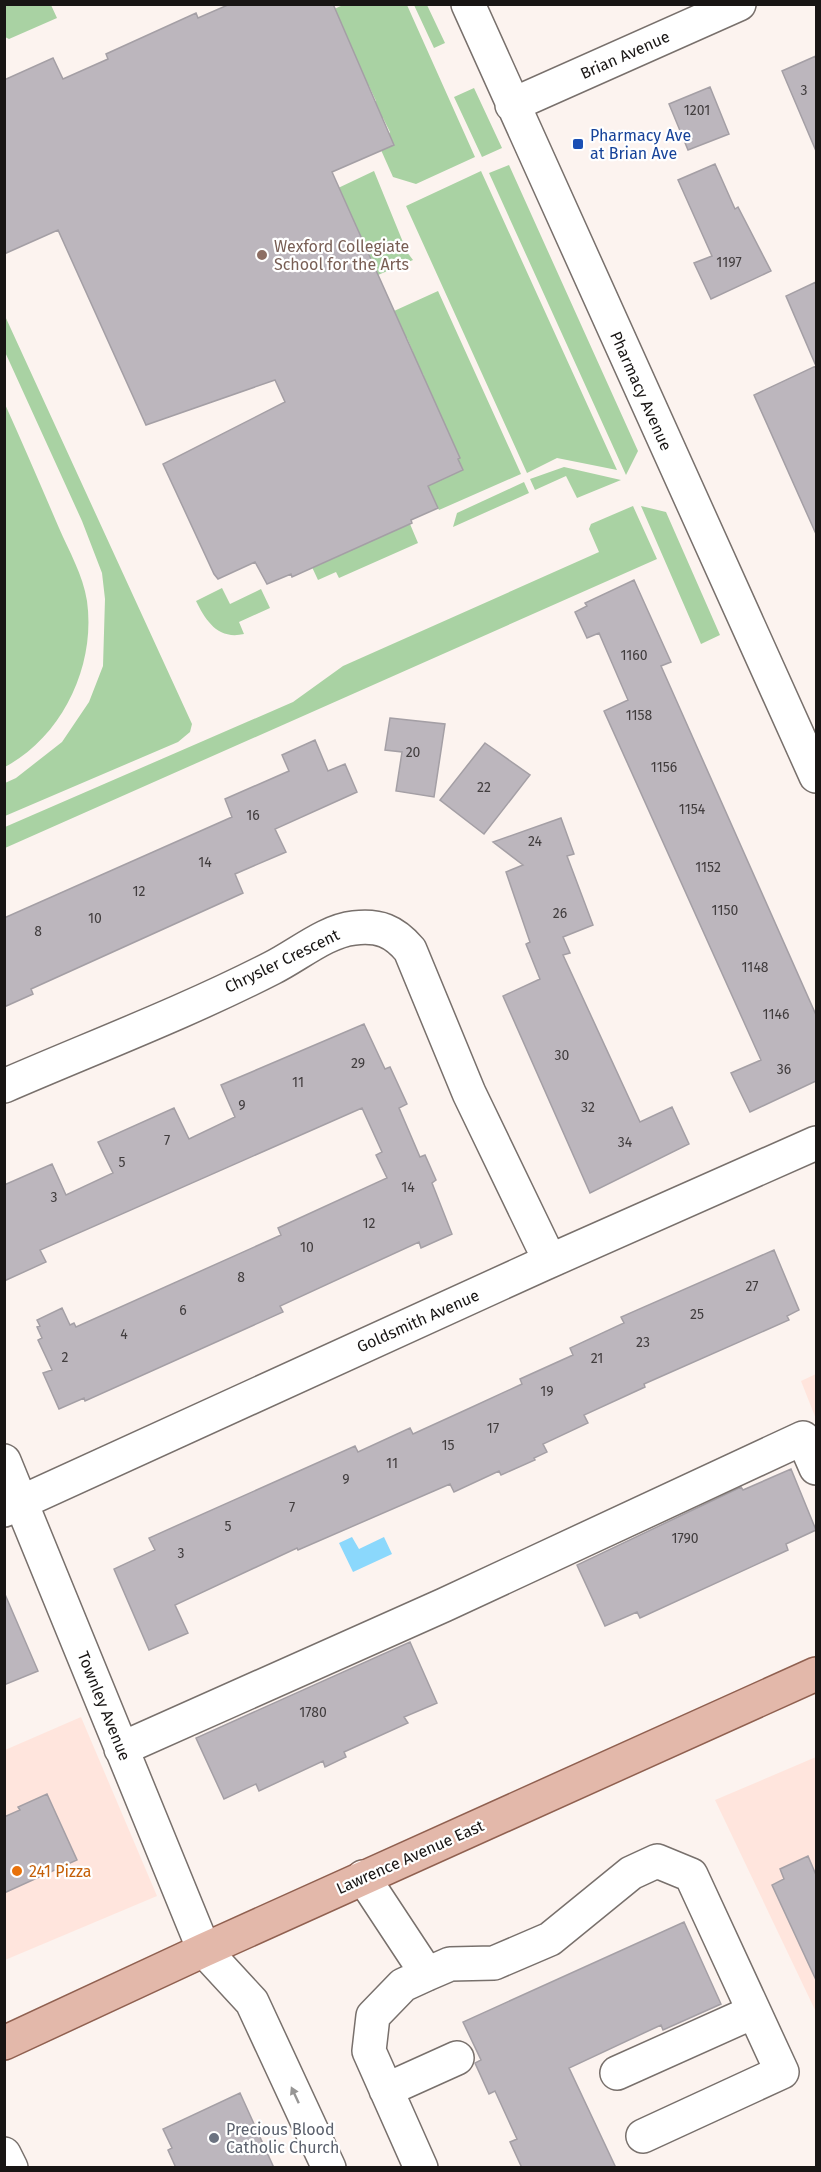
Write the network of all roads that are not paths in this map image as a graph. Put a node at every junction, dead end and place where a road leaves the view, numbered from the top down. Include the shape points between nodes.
1 (468, 4) edge
2 (739, 4) edge
3 (512, 105) junction
4 (816, 776) edge
5 (4, 1086) edge
6 (816, 1143) edge
7 (550, 1261) junction
8 (4, 1461) edge
9 (816, 1468) edge
10 (13, 1506) edge
11 (816, 1674) edge
12 (121, 1749) junction
13 (363, 1877) junction
14 (204, 1950) junction
15 (427, 1974) junction
16 (753, 2012) junction
17 (4, 2043) edge
18 (457, 2058) dead end
19 (617, 2073) dead end
20 (386, 2090) junction
21 (643, 2136) dead end
22 (4, 2154) edge
23 (10, 2168) edge
24 (329, 2168) edge
25 (421, 2168) edge

1 - 3 street, Pharmacy Avenue
2 - 3 street, Brian Avenue
3 - 4 street, Pharmacy Avenue
5 - 7 street, Chrysler Crescent via 209,997 328,937 351,928 384,929 398,936 410,950 469,1094
6 - 7 street, Goldsmith Avenue
7 - 10 street, Goldsmith Avenue
8 - 10 street, Townley Avenue
9 - 12 street via 803,1438
10 - 12 street, Townley Avenue
11 - 13 main road, Lawrence Avenue East
12 - 14 street, Townley Avenue
13 - 14 main road, Lawrence Avenue East
13 - 15 street
14 - 17 main road, Lawrence Avenue East
24 -> 14 street via 252,2002
15 - 16 street via 450,1964 494,1963 550,1938 631,1873 657,1861 691,1875
15 - 20 street via 403,1985 373,2016 369,2052
16 - 19 street
16 - 21 street via 782,2072
18 - 20 street
20 - 25 street
22 - 23 street

